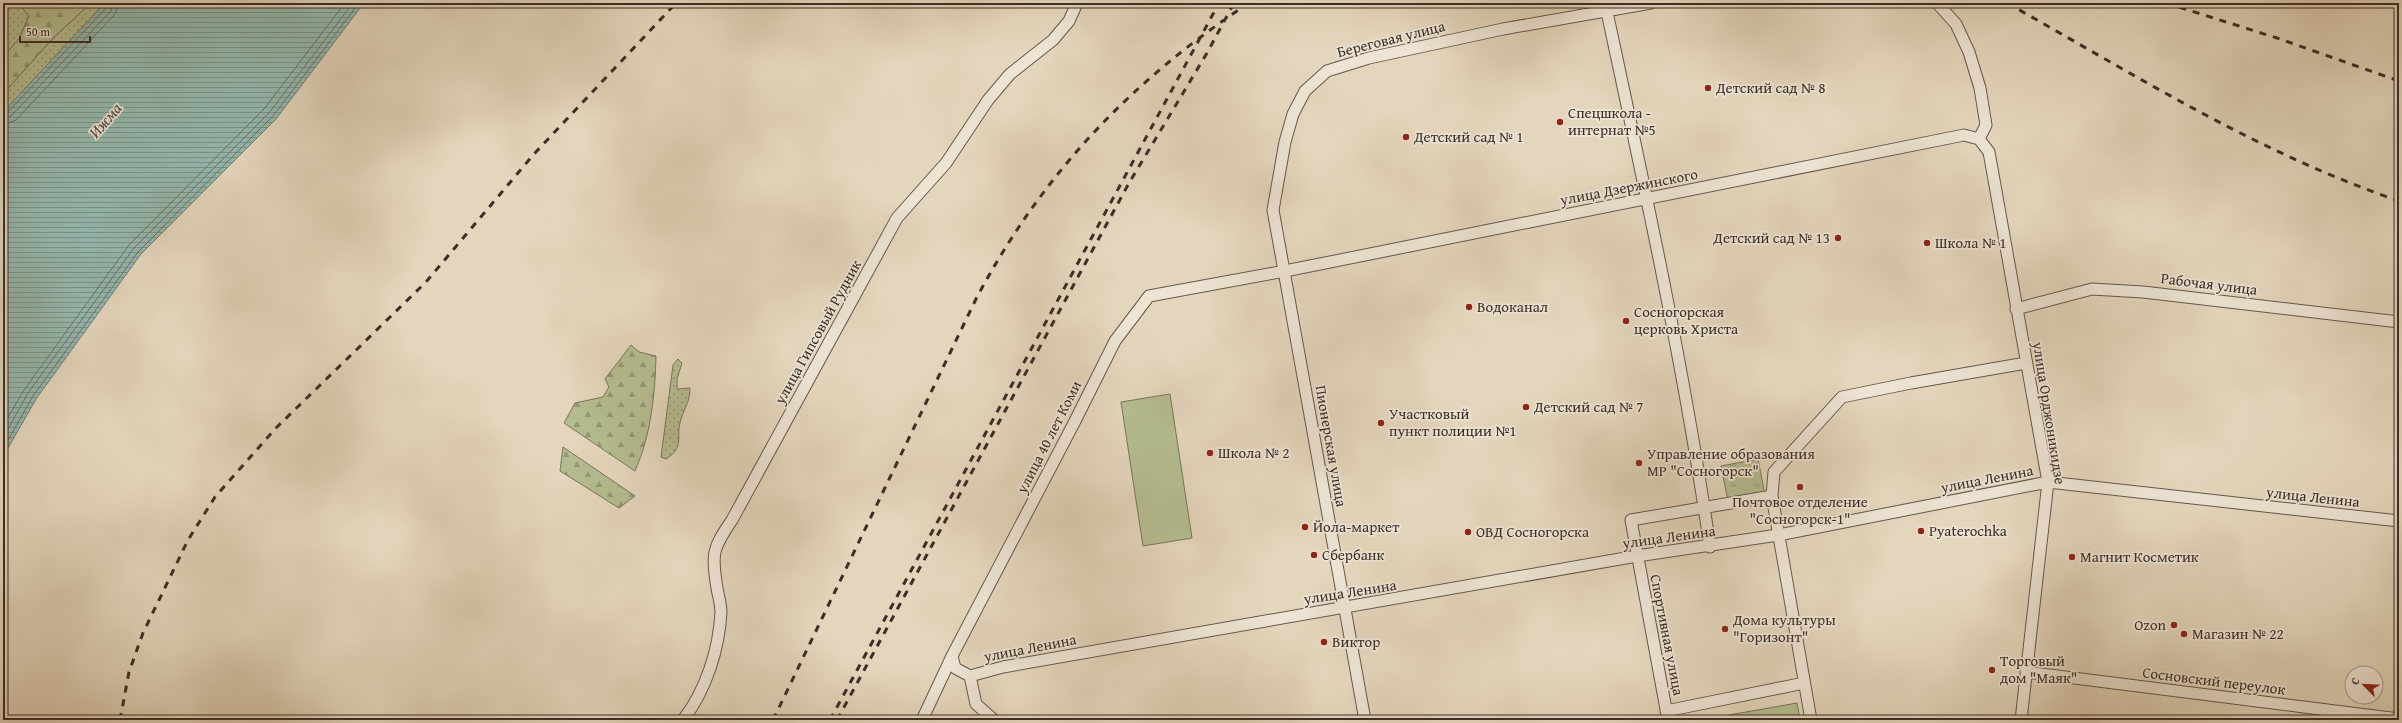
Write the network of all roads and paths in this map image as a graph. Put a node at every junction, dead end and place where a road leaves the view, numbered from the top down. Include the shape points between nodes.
1 (1077, 3) edge
2 (1651, 3) edge
3 (1937, 3) edge
4 (1607, 12) junction
5 (1980, 139) junction
6 (1647, 199) junction
7 (1285, 271) junction
8 (2016, 308) junction
9 (2399, 322) edge
10 (2026, 364) junction
11 (2048, 482) junction
12 (1772, 496) junction
13 (1704, 508) junction
14 (2399, 522) edge
15 (1778, 535) junction
16 (1710, 547) junction
17 (1637, 556) junction
18 (1345, 608) junction
19 (952, 656) junction
20 (2026, 672) junction
21 (970, 676) junction
22 (1804, 683) junction
23 (1667, 716) edge
24 (2399, 719) edge
25 (683, 720) edge
26 (922, 720) edge
27 (994, 720) edge
28 (1365, 720) edge
29 (1811, 720) edge
30 (2021, 720) edge

1 - 25 street, улица Гипсовый Рудник via 1069,21 1053,40 1010,74 988,100 946,163 897,218 732,520 716,544 713,568 721,611 715,647 707,681 695,705
2 - 4 street, Береговая улица
3 - 5 street via 1956,24 1971,59 1980,88 1986,125
4 - 6 street
4 - 7 street, Береговая улица via 1582,14 1502,29 1369,58 1327,71 1305,91 1284,142 1273,210
5 - 6 street, улица Дзержинского via 1964,135
5 - 8 street, улица Орджоникидзе via 1989,152
6 - 7 street, улица Дзержинского
6 - 13 street
7 - 18 street, Пионерская улица
7 - 19 street, улица 40 лет Коми via 1149,296 1115,341
8 - 9 street, Рабочая улица via 2092,289 2143,292
8 - 10 street, улица Орджоникидзе
10 - 11 street, улица Орджоникидзе
10 - 12 street via 1911,382 1842,397 1774,472
11 - 14 street, улица Ленина
11 - 15 street, улица Ленина
11 - 20 street, улица Орджоникидзе
12 - 13 street
12 - 15 street
13 - 16 street
13 - 17 street, Спортивная улица via 1631,520
15 - 16 street, улица Ленина
15 - 22 street
16 - 17 street, улица Ленина
17 - 18 street, улица Ленина
17 - 23 street, Спортивная улица
18 - 21 street, улица Ленина via 1003,667
18 - 28 street, Пионерская улица
19 - 21 street via 955,668
19 - 26 street, улица 40 лет Коми
20 - 24 street, Сосновский переулок
20 - 30 street, улица Орджоникидзе
21 - 27 street via 976,704
22 - 23 street
22 - 29 street

